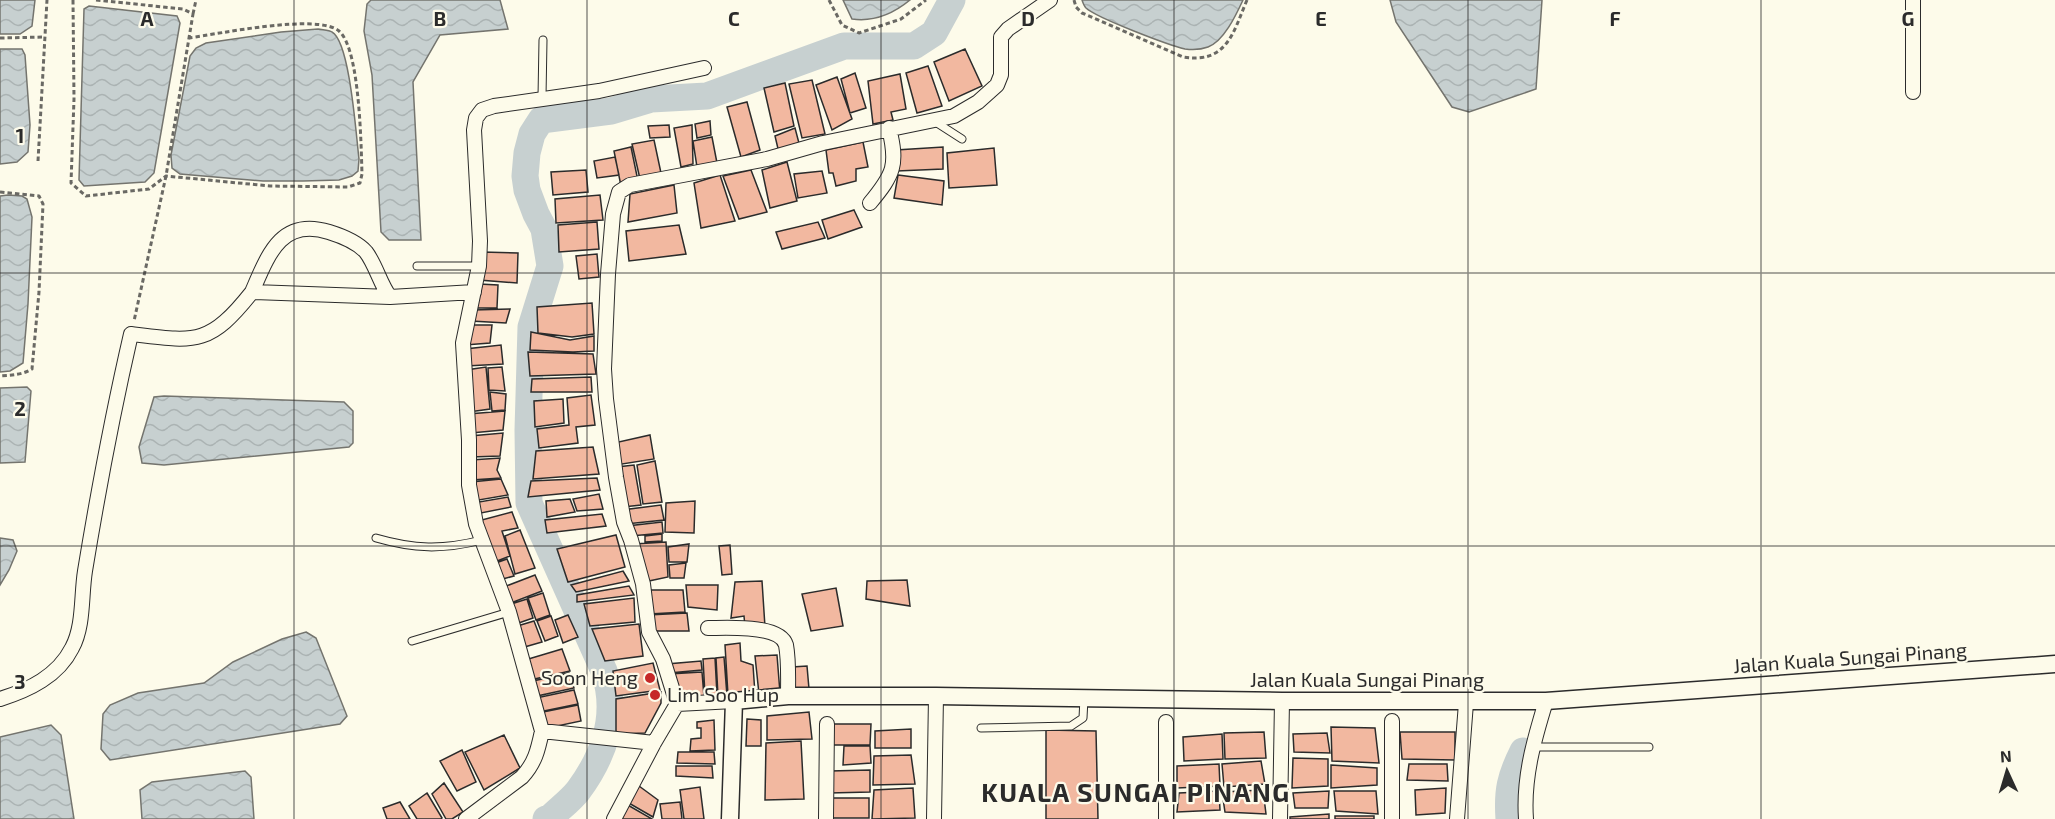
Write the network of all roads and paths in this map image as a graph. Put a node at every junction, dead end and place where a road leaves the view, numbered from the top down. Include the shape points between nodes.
1 (47, 0) edge
2 (73, 0) edge
3 (96, 0) edge
4 (196, 0) edge
5 (829, 0) edge
6 (926, 0) edge
7 (1050, 0) edge
8 (1074, 0) edge
9 (1247, 0) edge
10 (1913, 0) edge
11 (194, 14) junction
12 (0, 38) edge
13 (45, 38) junction
14 (189, 38) junction
15 (543, 40) dead end
16 (704, 68) dead end
17 (1912, 92) dead end
18 (542, 98) junction
19 (932, 120) junction
20 (889, 128) junction
21 (962, 139) dead end
22 (38, 160) dead end
23 (166, 176) junction
24 (0, 192) edge
25 (870, 203) dead end
26 (417, 266) dead end
27 (479, 266) junction
28 (252, 292) junction
29 (474, 292) junction
30 (390, 297) junction
31 (131, 334) junction
32 (0, 376) edge
33 (376, 538) dead end
34 (482, 540) junction
35 (509, 612) junction
36 (708, 628) dead end
37 (412, 641) dead end
38 (2055, 663) edge
39 (788, 696) junction
40 (936, 696) junction
41 (1084, 698) junction
42 (0, 699) edge
43 (734, 701) junction
44 (1282, 701) junction
45 (1546, 701) junction
46 (1466, 703) junction
47 (677, 704) junction
48 (1392, 721) dead end
49 (1166, 722) dead end
50 (827, 724) dead end
51 (981, 728) dead end
52 (542, 731) junction
53 (648, 742) junction
54 (1532, 747) junction
55 (1649, 747) dead end
56 (466, 819) edge
57 (614, 819) edge
58 (730, 819) edge
59 (826, 819) edge
60 (934, 819) edge
61 (1166, 819) edge
62 (1280, 819) edge
63 (1392, 819) edge
64 (1457, 819) edge
65 (1526, 819) edge

1 - 13 path
2 - 23 path via 71,183 86,196 149,189
3 - 11 path via 183,9
4 - 11 path
5 - 6 path via 842,25 859,33 901,19
7 - 19 street via 1001,37 1001,75 994,89 954,116
8 - 9 path via 1082,13 1183,57 1197,59 1220,50 1230,41
10 - 17 street
11 - 14 path
12 - 13 path
13 - 22 path
14 - 23 path
14 - 23 path via 299,23 339,30 349,46 358,102 362,174 360,183 348,187 270,186
15 - 18 lane
16 - 18 street via 599,91
18 - 27 street via 488,108 476,118
19 - 20 street
19 - 21 lane
20 - 25 street via 893,169
20 - 47 street via 767,159 630,185 619,192 612,226 606,304 606,399 624,522 643,584 650,632
23 - 31 path
24 - 32 path via 39,196 43,204 32,369
26 - 27 lane
27 - 29 street
28 - 30 street
28 - 30 street via 276,244 292,232 312,228 347,238 362,249
28 - 31 street via 233,316 205,335 174,339
29 - 30 street
29 - 34 street via 463,352 469,485
31 - 42 street via 73,647 47,677 23,692
33 - 34 lane via 416,548
34 - 35 street
35 - 37 lane
35 - 52 street
36 - 39 street via 769,631 783,639
38 - 45 street, Jalan Kuala Sungai Pinang
39 - 40 street, Jalan Kuala Sungai Pinang
39 - 43 street, Jalan Kuala Sungai Pinang
40 - 41 street, Jalan Kuala Sungai Pinang
40 - 60 street
41 - 44 street, Jalan Kuala Sungai Pinang
41 - 51 lane via 1083,718 1071,726
43 - 47 street, Jalan Kuala Sungai Pinang
43 - 58 street
44 - 46 street, Jalan Kuala Sungai Pinang
44 - 62 street
45 - 46 street, Jalan Kuala Sungai Pinang
45 - 54 street
46 - 64 street
47 - 53 street
48 - 63 street
49 - 61 street
50 - 59 street
52 - 53 street
52 - 56 street via 529,769
53 - 57 street
54 - 55 lane
54 - 65 street

